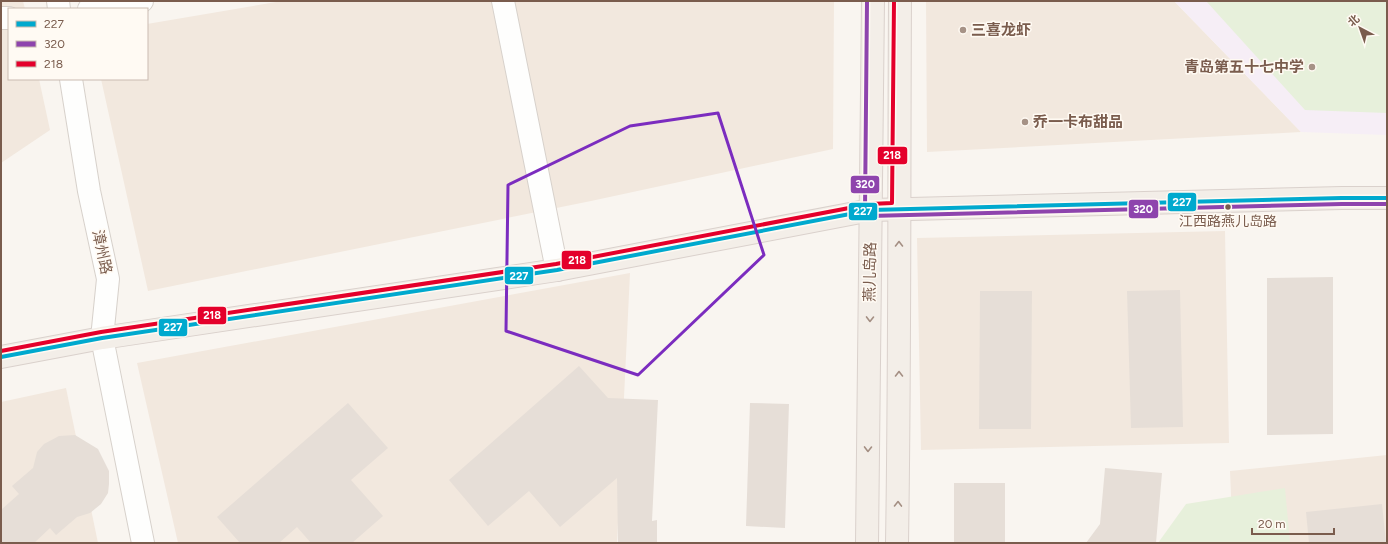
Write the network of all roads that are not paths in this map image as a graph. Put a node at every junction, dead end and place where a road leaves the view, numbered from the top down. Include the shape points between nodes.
1 (142, 1) edge
2 (503, 1) edge
3 (872, 1) edge
4 (900, 1) edge
5 (96, 8) edge
6 (71, 80) edge
7 (1387, 198) edge
8 (898, 209) junction
9 (871, 210) junction
10 (557, 270) junction
11 (102, 338) junction
12 (1, 357) edge
13 (143, 543) edge
14 (867, 543) edge
15 (897, 543) edge

1 - 5 street
2 - 10 street
3 - 9 main road, 燕儿岛路
4 - 8 main road, 燕儿岛路
6 - 11 street, 漳州路 via 89,191 108,279
7 - 8 main road
8 - 9 main road
15 -> 8 main road, 燕儿岛路
9 - 10 main road
9 -> 14 main road, 燕儿岛路
10 - 11 main road
11 - 12 main road
11 - 13 street, 漳州路

